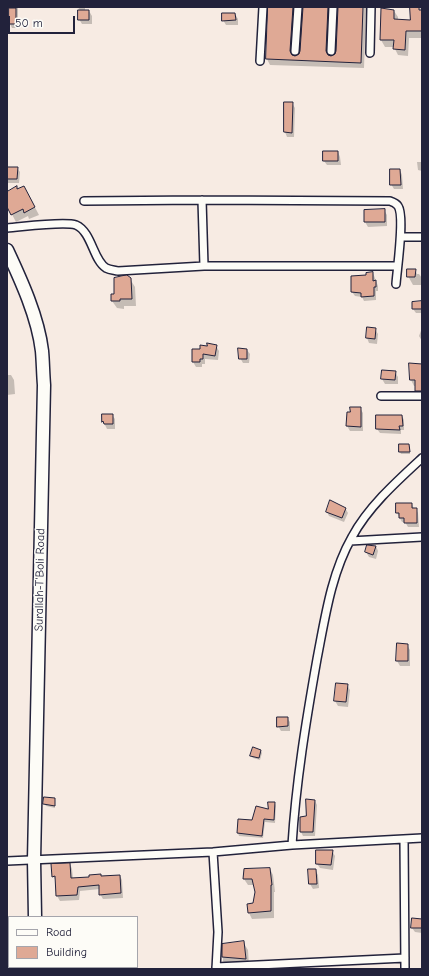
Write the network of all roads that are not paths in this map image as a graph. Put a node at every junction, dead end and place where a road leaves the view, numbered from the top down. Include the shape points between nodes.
1 (263, 7) edge
2 (298, 7) edge
3 (333, 7) edge
4 (371, 7) edge
5 (295, 50) dead end
6 (331, 51) dead end
7 (370, 53) dead end
8 (260, 61) dead end
9 (202, 200) junction
10 (84, 201) dead end
11 (7, 228) edge
12 (401, 237) junction
13 (422, 237) edge
14 (7, 250) edge
15 (204, 266) junction
16 (397, 266) junction
17 (11, 268) edge
18 (396, 284) dead end
19 (381, 396) dead end
20 (422, 396) edge
21 (422, 458) edge
22 (422, 537) edge
23 (350, 541) junction
24 (422, 838) edge
25 (404, 839) junction
26 (292, 845) junction
27 (213, 852) junction
28 (34, 860) junction
29 (7, 861) edge
30 (35, 916) edge
31 (405, 958) junction
32 (216, 968) edge
33 (405, 969) edge

1 - 8 street
2 - 5 street
3 - 6 street
4 - 7 street
9 - 10 street
9 - 12 street via 390,201 397,204 400,212
9 - 15 street
11 - 15 street via 75,225 87,235 103,265 112,270
12 - 13 street
12 - 16 street
14 - 17 main road, Surallah-T'Boli Road
15 - 16 street
16 - 18 street
17 - 28 main road, Surallah-T'Boli Road via 33,316 40,343 44,385
19 - 20 street
21 - 23 street via 372,508
22 - 23 street
23 - 26 street via 341,558 325,615 304,729
24 - 25 street
25 - 26 street
25 - 31 street
26 - 27 street
27 - 28 street
27 - 32 street via 218,932
28 - 29 street
28 - 30 main road, Surallah-T'Boli Road
31 - 32 street
31 - 33 street

